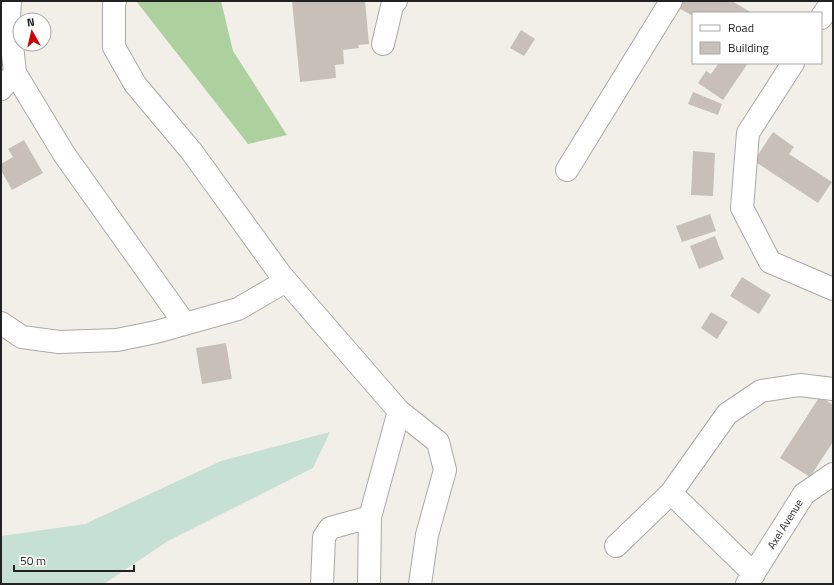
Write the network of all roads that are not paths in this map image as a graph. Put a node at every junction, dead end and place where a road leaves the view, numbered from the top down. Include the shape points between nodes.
1 (10, 1) edge
2 (115, 1) edge
3 (396, 1) edge
4 (671, 1) edge
5 (832, 1) edge
6 (822, 16) edge
7 (383, 44) dead end
8 (792, 64) edge
9 (8, 81) edge
10 (567, 170) dead end
11 (286, 281) junction
12 (833, 289) edge
13 (1, 323) edge
14 (185, 324) junction
15 (833, 389) edge
16 (399, 411) junction
17 (833, 474) edge
18 (671, 493) junction
19 (370, 516) junction
20 (616, 546) dead end
21 (750, 579) edge
22 (322, 584) edge
23 (369, 584) edge
24 (420, 584) edge

1 - 9 street
2 - 11 street via 114,47 135,84 192,152
3 - 7 street via 392,6
4 - 10 street
5 - 6 street
8 - 12 street via 748,133 742,208 770,262
9 - 14 street via 64,154
11 - 14 street via 238,309
11 - 16 street
13 - 14 street via 22,337 59,342 117,340
15 - 18 street via 800,385 761,391 727,414
16 - 19 street
16 - 24 street via 438,442 445,470 427,535
17 - 21 street, Axel Avenue via 804,494
18 - 20 street
18 - 21 street
19 - 22 street via 330,528 324,537
19 - 23 street

